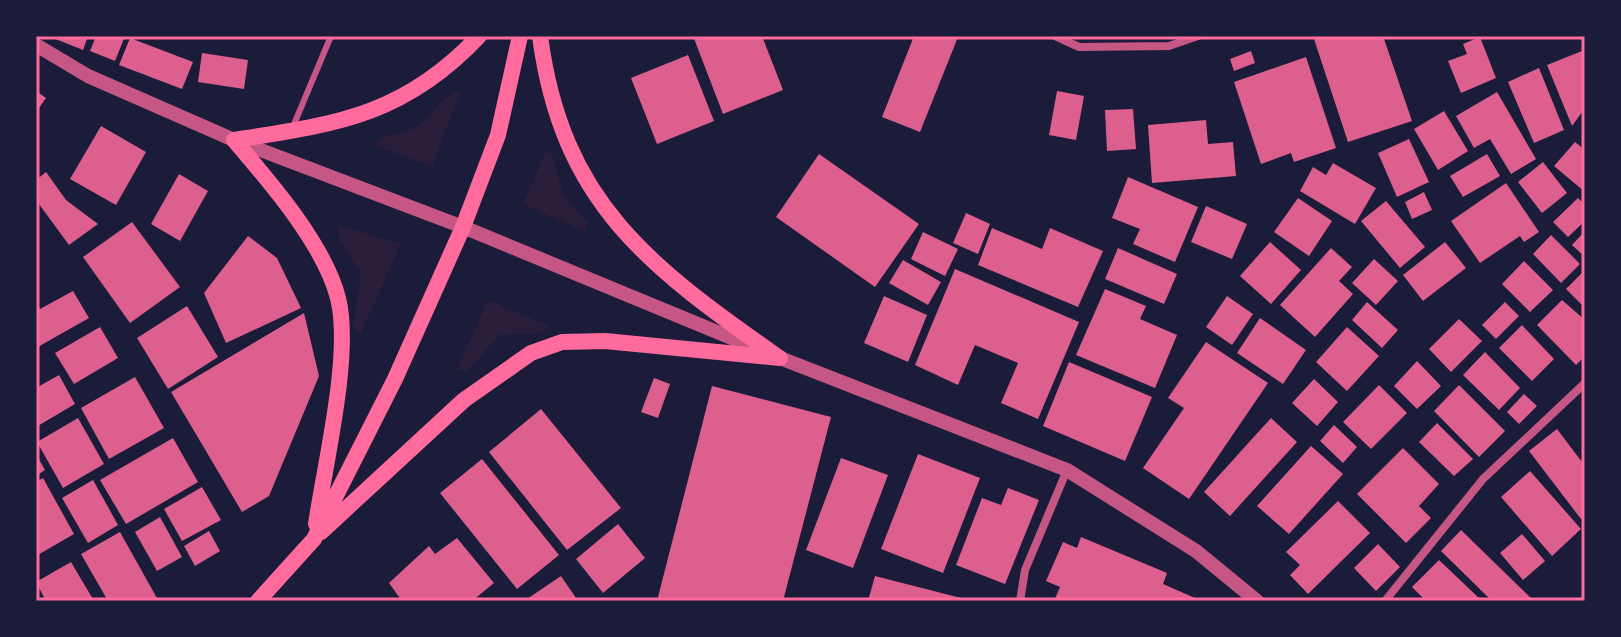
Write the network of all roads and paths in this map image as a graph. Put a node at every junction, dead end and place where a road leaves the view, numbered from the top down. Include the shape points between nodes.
1 (331, 36) edge
2 (479, 36) edge
3 (520, 36) edge
4 (540, 36) edge
5 (1055, 36) edge
6 (1198, 36) edge
7 (36, 45) edge
8 (291, 131) junction
9 (234, 140) junction
10 (463, 227) junction
11 (780, 358) junction
12 (1585, 383) edge
13 (1067, 470) junction
14 (314, 539) junction
15 (258, 601) edge
16 (1020, 601) edge
17 (1257, 601) edge
18 (1385, 601) edge

1 - 8 lane
2 - 8 main road via 423,86 380,109
3 - 10 main road via 498,135
4 - 11 main road via 546,80 571,157 601,202 631,242 694,297
5 - 6 street via 1079,47 1169,46
7 - 9 street via 88,76
8 - 9 main road
9 - 10 street
9 - 14 main road via 289,206 337,296 343,331
10 - 11 street
10 - 14 main road via 395,379
11 - 13 street
11 - 14 main road via 605,341 562,342 531,353 464,400
12 - 18 street via 1483,479
13 - 16 street via 1025,570
13 - 17 street via 1196,551
14 - 15 main road

